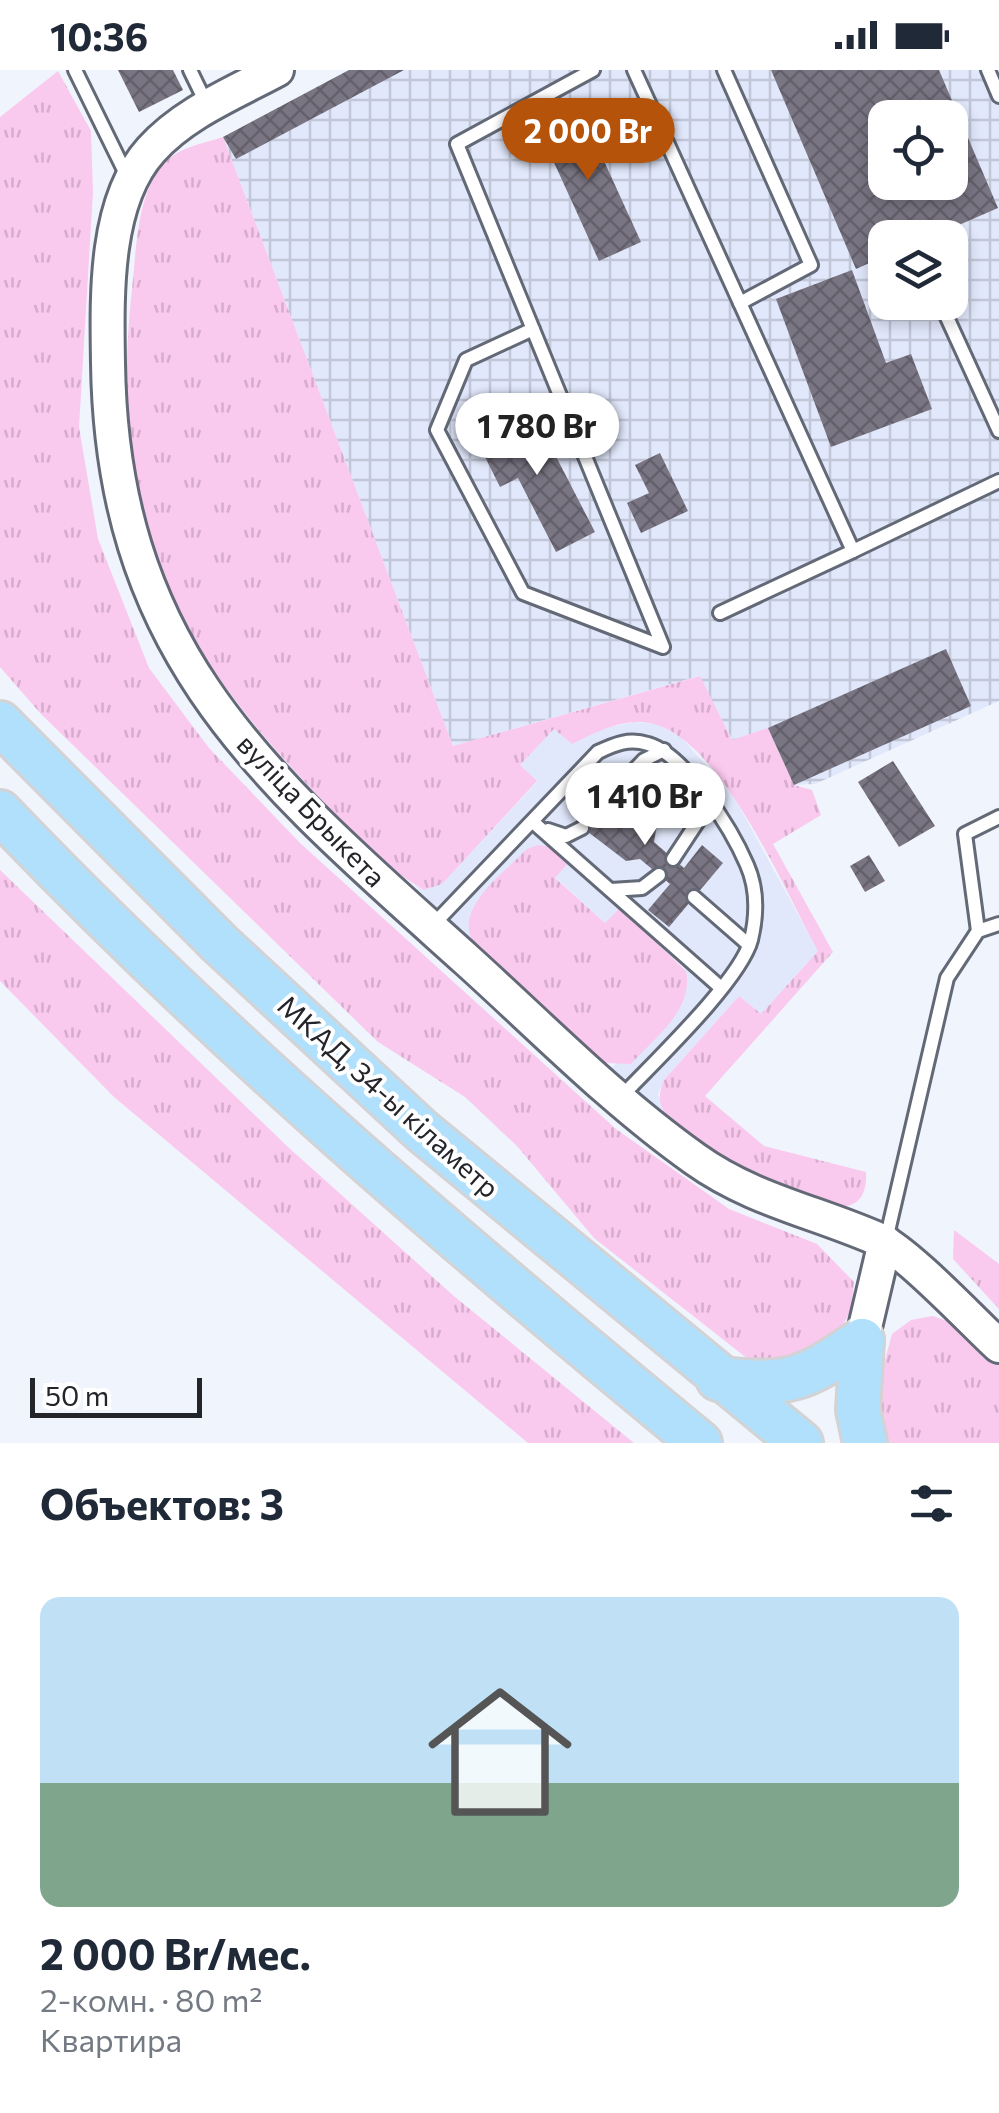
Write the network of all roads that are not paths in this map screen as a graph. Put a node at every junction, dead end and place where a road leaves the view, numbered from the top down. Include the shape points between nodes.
1 (75, 70) edge
2 (190, 70) edge
3 (278, 70) edge
4 (594, 70) edge
5 (634, 70) edge
6 (724, 70) edge
7 (988, 70) edge
8 (999, 96) edge
9 (208, 107) junction
10 (130, 182) junction
11 (740, 303) junction
12 (948, 320) edge
13 (533, 329) junction
14 (999, 430) edge
15 (999, 481) edge
16 (853, 551) junction
17 (720, 613) dead end
18 (0, 723) edge
19 (664, 750) junction
20 (618, 786) dead end
21 (704, 793) junction
22 (0, 812) edge
23 (999, 817) edge
24 (533, 822) junction
25 (582, 828) dead end
26 (673, 859) dead end
27 (659, 875) dead end
28 (610, 890) junction
29 (694, 897) dead end
30 (999, 924) edge
31 (430, 927) junction
32 (978, 931) junction
33 (750, 945) junction
34 (720, 987) junction
35 (620, 1098) junction
36 (885, 1242) junction
37 (862, 1340) junction
38 (999, 1346) edge
39 (718, 1378) junction
40 (700, 1443) edge
41 (801, 1443) edge
42 (865, 1443) edge

1 - 10 lane
2 - 9 lane
3 - 9 street, вуліца Брыкета
4 - 13 lane via 457,144
5 - 11 lane
6 - 11 lane via 811,265
7 - 8 lane
9 - 10 street, вуліца Брыкета via 150,151
10 - 31 street, вуліца Брыкета via 111,281 108,436 126,528 152,602 191,676 256,760
11 - 16 lane
12 - 14 lane
13 - 13 lane via 466,360 437,430 523,593 663,647
15 - 16 lane
16 - 17 lane
18 - 39 highway, МКАД, 34-ы кіламетр via 220,944 422,1131
19 - 20 lane
19 - 21 lane
19 - 24 lane via 621,741 598,752
21 - 26 lane via 702,815
21 - 33 lane via 748,866 757,907
22 - 40 highway via 276,1083 446,1235
23 - 32 lane via 965,834
24 - 25 lane via 566,836
24 - 28 lane
24 - 31 lane
27 - 28 lane via 642,888
28 - 34 lane
29 - 33 lane
30 - 32 lane
31 - 35 street, вуліца Брыкета
32 - 36 lane via 947,978
33 - 34 lane
34 - 35 lane
35 - 36 street, вуліца Брыкета via 695,1159 755,1195
36 - 37 street
36 - 38 street, вуліца Брыкета
37 - 39 highway via 808,1376 769,1384
37 - 42 highway via 858,1410
39 - 41 highway, МКАД, 34-ы кіламетр

